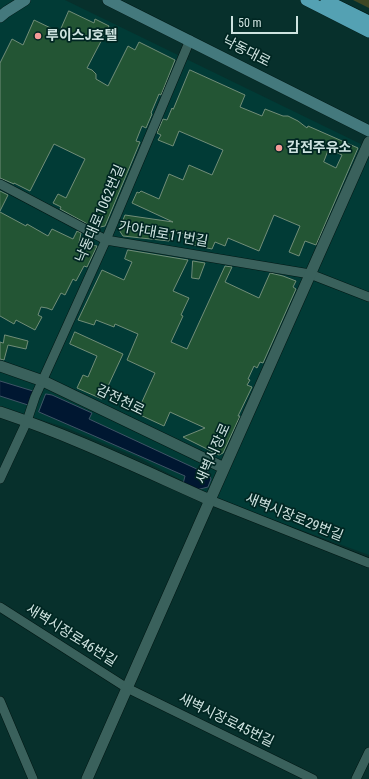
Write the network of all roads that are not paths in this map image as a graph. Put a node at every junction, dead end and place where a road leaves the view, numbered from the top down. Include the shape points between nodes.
1 (25, 0) edge
2 (108, 0) edge
3 (306, 0) edge
4 (326, 0) edge
5 (0, 17) edge
6 (369, 21) edge
7 (369, 32) edge
8 (190, 40) junction
9 (369, 131) edge
10 (369, 142) edge
11 (0, 184) edge
12 (106, 240) junction
13 (310, 274) junction
14 (369, 297) edge
15 (0, 366) edge
16 (43, 381) junction
17 (0, 412) edge
18 (27, 421) junction
19 (224, 468) junction
20 (0, 479) edge
21 (210, 500) junction
22 (369, 563) edge
23 (0, 607) edge
24 (127, 688) junction
25 (0, 701) edge
26 (369, 752) edge
27 (33, 779) edge
28 (87, 779) edge
29 (313, 779) edge
30 (356, 779) edge

1 - 5 main road
2 - 8 main road, 낙동대로
3 - 7 highway
4 - 6 highway
8 - 9 main road, 낙동대로
8 - 12 street, 낙동대로1062번길
10 - 13 street, 새벽시장로
11 - 12 street, 가야대로11번길
12 - 13 street, 가야대로11번길
12 - 16 street, 낙동대로1062번길
13 - 14 street, 가야대로11번길
13 - 19 street, 새벽시장로
15 - 16 street, 감전천로
16 - 18 street, 낙동대로1062번길
16 - 19 street, 감전천로
17 - 18 street
18 - 20 street, 낙동대로1062번길
18 - 21 street
19 - 21 street, 새벽시장로
21 - 22 street, 새벽시장로29번길
21 - 24 street, 새벽시장로
23 - 24 street, 새벽시장로46번길
24 - 28 street, 새벽시장로
24 - 29 street, 새벽시장로45번길
25 - 27 street
26 - 30 street

